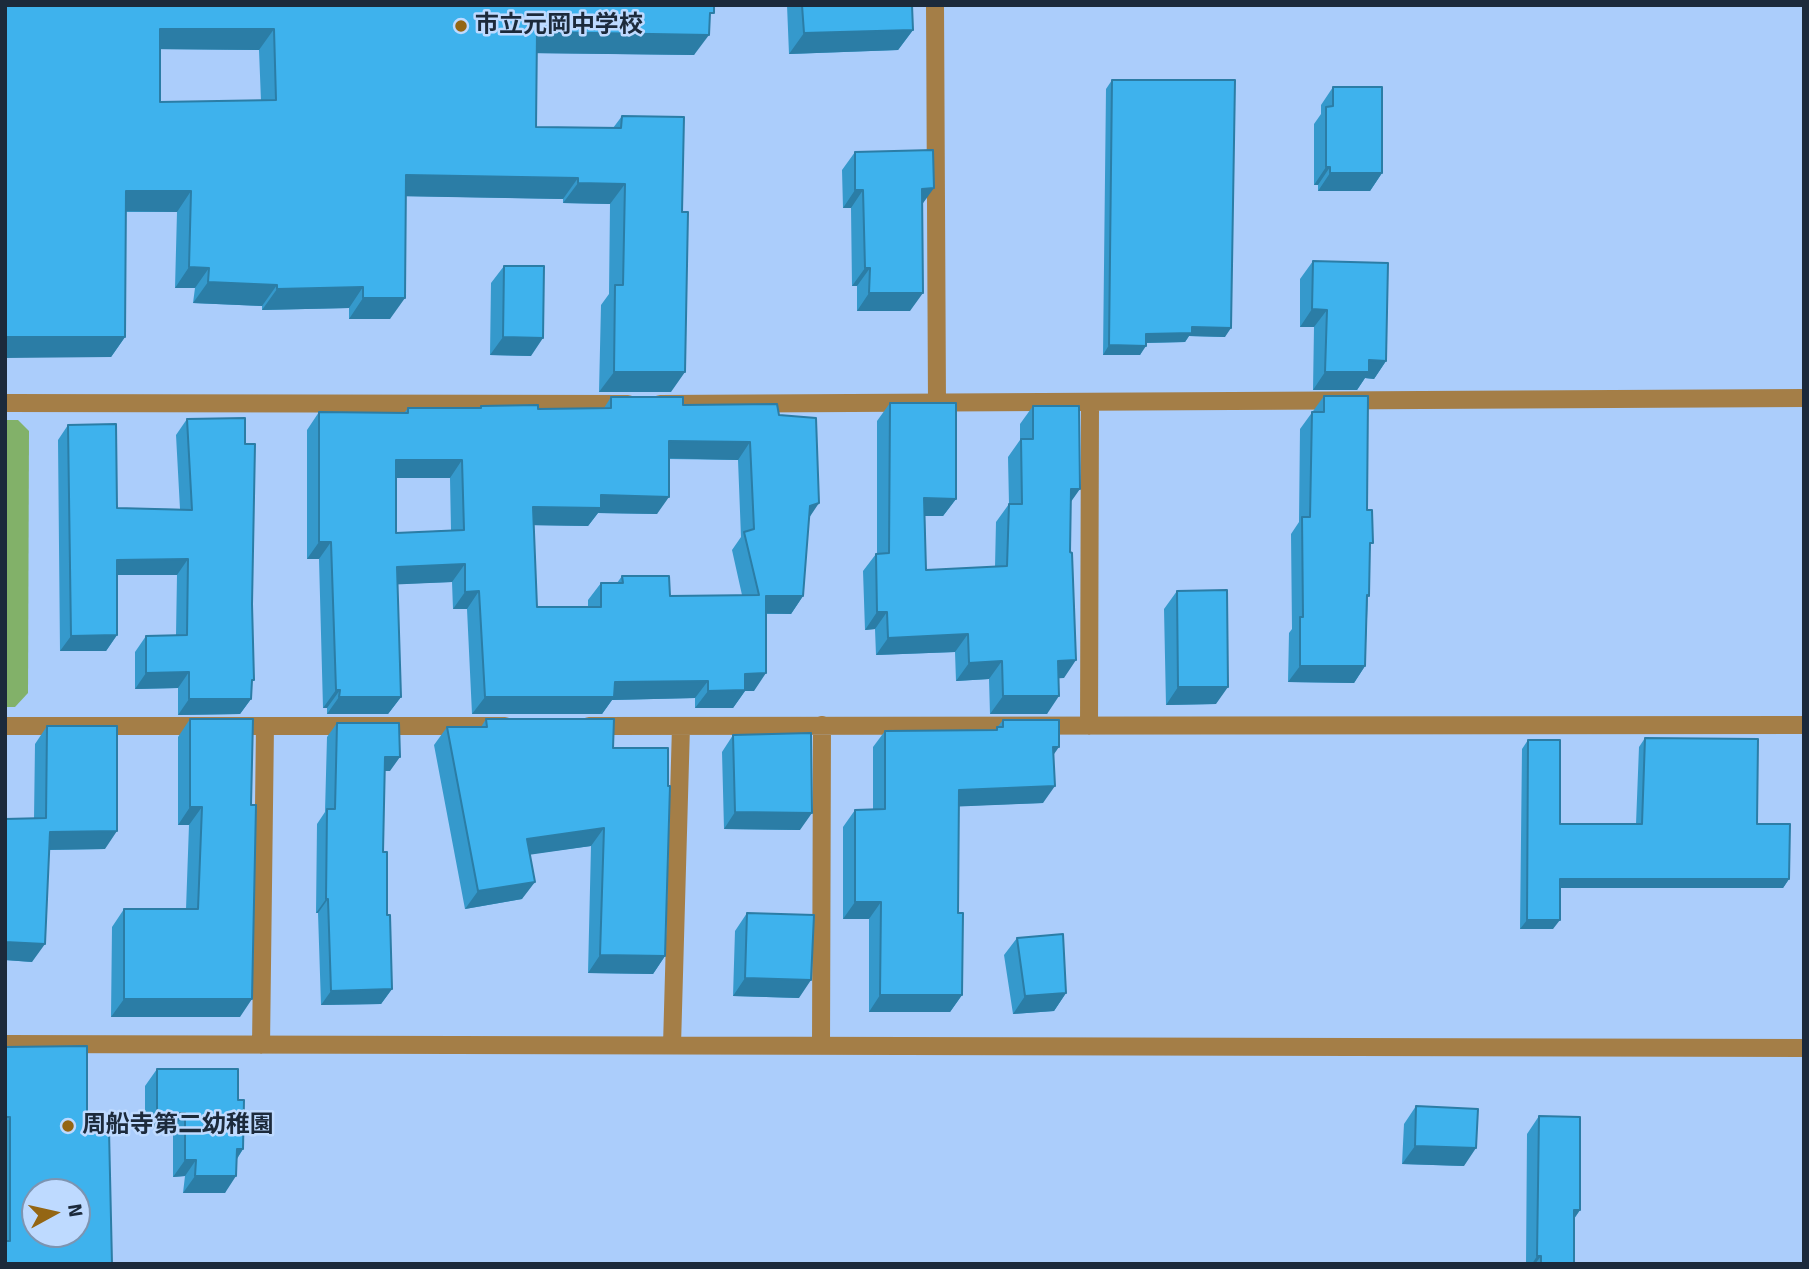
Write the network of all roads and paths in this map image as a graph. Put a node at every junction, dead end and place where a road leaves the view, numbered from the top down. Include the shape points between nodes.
1 (935, 5) edge
2 (1804, 398) edge
3 (5, 403) edge
4 (1090, 403) junction
5 (937, 404) junction
6 (822, 725) junction
7 (5, 726) edge
8 (265, 726) junction
9 (529, 726) edge
10 (570, 726) edge
11 (681, 726) junction
12 (1089, 726) junction
13 (1804, 726) edge
14 (5, 1044) edge
15 (261, 1045) junction
16 (672, 1045) junction
17 (821, 1045) junction
18 (1804, 1048) edge

1 - 5 street
2 - 4 street
3 - 5 street
4 - 5 street
4 - 12 street
6 - 11 street
6 - 12 street
6 - 17 street
7 - 8 street
8 - 9 street
8 - 15 street
10 - 11 street
11 - 16 street
12 - 13 street
14 - 15 street
15 - 16 street
16 - 17 street
17 - 18 street

